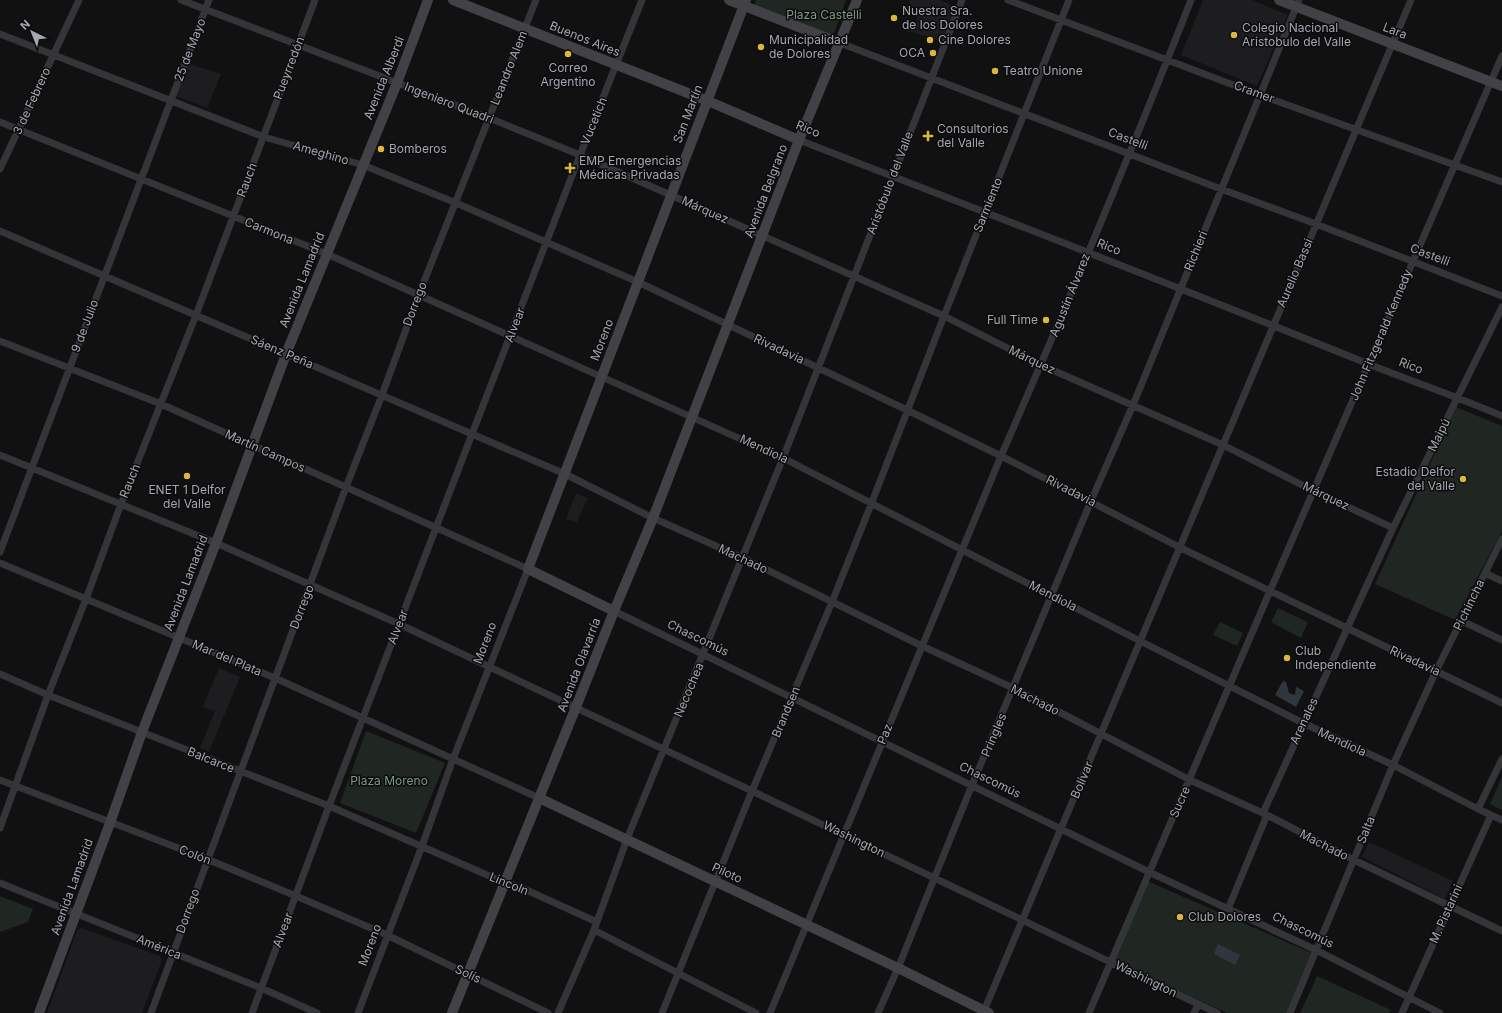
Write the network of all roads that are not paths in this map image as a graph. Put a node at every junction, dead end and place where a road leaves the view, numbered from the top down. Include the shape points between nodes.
1 (79, 0) edge
2 (181, 0) edge
3 (210, 0) edge
4 (315, 0) edge
5 (428, 0) edge
6 (453, 0) edge
7 (536, 0) edge
8 (642, 0) edge
9 (729, 0) edge
10 (857, 0) edge
11 (962, 0) edge
12 (1008, 0) edge
13 (1068, 0) edge
14 (1192, 0) edge
15 (1279, 0) edge
16 (1411, 0) edge
17 (745, 3) edge
18 (1297, 3) edge
19 (206, 10) junction
20 (1061, 20) junction
21 (524, 28) junction
22 (0, 34) edge
23 (840, 42) junction
24 (1392, 44) junction
25 (298, 45) junction
26 (53, 55) junction
27 (1502, 56) edge
28 (1168, 60) junction
29 (617, 66) junction
30 (931, 77) junction
31 (1490, 82) junction
32 (397, 83) junction
33 (1502, 86) edge
34 (1260, 95) junction
35 (171, 101) junction
36 (708, 101) junction
37 (1024, 113) junction
38 (489, 118) junction
39 (0, 122) edge
40 (1356, 129) junction
41 (18, 130) junction
42 (264, 137) junction
43 (799, 140) junction
44 (1129, 153) junction
45 (580, 155) junction
46 (363, 165) junction
47 (1454, 165) junction
48 (0, 169) edge
49 (892, 176) junction
50 (141, 180) junction
51 (1502, 182) edge
52 (1221, 189) junction
53 (670, 195) junction
54 (456, 203) junction
55 (985, 212) junction
56 (233, 217) junction
57 (1316, 224) junction
58 (0, 231) edge
59 (762, 236) junction
60 (547, 242) junction
61 (1087, 253) junction
62 (327, 254) junction
63 (1412, 262) junction
64 (104, 276) junction
65 (854, 276) junction
66 (638, 282) junction
67 (1180, 288) junction
68 (419, 294) junction
69 (1502, 296) edge
70 (1502, 307) edge
71 (196, 315) junction
72 (944, 316) junction
73 (728, 325) junction
74 (1273, 325) junction
75 (511, 336) junction
76 (0, 341) edge
77 (286, 354) junction
78 (1041, 364) junction
79 (1368, 364) junction
80 (69, 367) junction
81 (818, 367) junction
82 (602, 376) junction
83 (382, 395) junction
84 (1458, 397) junction
85 (161, 404) junction
86 (1133, 406) junction
87 (908, 410) junction
88 (1502, 416) edge
89 (692, 417) junction
90 (472, 434) junction
91 (1222, 445) junction
92 (252, 446) junction
93 (0, 455) edge
94 (1001, 456) junction
95 (783, 458) junction
96 (32, 468) junction
97 (565, 474) junction
98 (346, 487) junction
99 (1314, 491) junction
100 (1091, 501) junction
101 (872, 502) junction
102 (120, 504) junction
103 (653, 518) junction
104 (436, 527) junction
105 (1393, 528) junction
106 (1502, 539) edge
107 (216, 543) junction
108 (1179, 547) junction
109 (962, 549) junction
110 (0, 552) edge
111 (743, 558) junction
112 (0, 563) edge
113 (528, 569) junction
114 (1485, 573) junction
115 (1502, 581) edge
116 (310, 585) junction
117 (1270, 591) junction
118 (1052, 596) junction
119 (86, 599) junction
120 (832, 602) junction
121 (614, 611) junction
122 (1462, 621) junction
123 (399, 624) junction
124 (1347, 629) junction
125 (179, 638) junction
126 (1502, 640) edge
127 (1140, 641) junction
128 (922, 646) junction
129 (703, 655) junction
130 (490, 667) junction
131 (1436, 671) junction
132 (0, 674) edge
133 (275, 678) junction
134 (1230, 685) junction
135 (1013, 688) junction
136 (48, 695) junction
137 (792, 698) junction
138 (1502, 703) edge
139 (576, 707) junction
140 (363, 718) junction
141 (1303, 723) junction
142 (142, 732) junction
143 (1102, 734) junction
144 (882, 742) junction
145 (664, 749) junction
146 (453, 759) junction
147 (1502, 759) edge
148 (1393, 766) junction
149 (240, 771) junction
150 (0, 780) edge
151 (1190, 780) junction
152 (972, 785) junction
153 (14, 786) junction
154 (752, 791) junction
155 (539, 798) junction
156 (329, 806) junction
157 (1478, 809) junction
158 (1265, 814) junction
159 (1491, 815) junction
160 (1502, 820) edge
161 (110, 822) junction
162 (0, 828) edge
163 (1062, 829) junction
164 (844, 835) junction
165 (627, 839) junction
166 (422, 846) junction
167 (207, 859) junction
168 (1354, 860) junction
169 (1149, 872) junction
170 (935, 878) junction
171 (505, 881) junction
172 (0, 883) edge
173 (716, 883) junction
174 (296, 896) junction
175 (1449, 906) junction
176 (1228, 909) junction
177 (76, 913) junction
178 (1022, 921) junction
179 (596, 922) junction
180 (806, 924) junction
181 (594, 930) junction
182 (1502, 931) edge
183 (387, 935) junction
184 (1316, 950) junction
185 (173, 952) junction
186 (1111, 962) junction
187 (898, 968) junction
188 (678, 974) junction
189 (468, 975) junction
190 (261, 988) junction
191 (1410, 998) junction
192 (1198, 1005) junction
193 (985, 1012) edge
194 (39, 1013) edge
195 (151, 1013) edge
196 (252, 1013) edge
197 (317, 1013) edge
198 (358, 1013) edge
199 (452, 1013) edge
200 (548, 1013) edge
201 (558, 1013) edge
202 (662, 1013) edge
203 (756, 1013) edge
204 (770, 1013) edge
205 (878, 1013) edge
206 (1088, 1013) edge
207 (1194, 1013) edge
208 (1217, 1013) edge
209 (1290, 1013) edge
210 (1402, 1013) edge
211 (1440, 1013) edge

1 - 26 street, 3 de Febrero
2 - 19 street, Ingeniero Quadri
3 - 19 street, 25 de Mayo
4 - 25 street, Pueyrredón
5 - 32 main road, Avenida Alberdi
6 - 21 main road, Buenos Aires
7 - 21 street, Leandro Alem
8 - 29 street, Vucetich
9 - 17 main road, Castelli
10 - 23 main road, Avenida Belgrano
11 - 30 street, Aristóbulo del Valle
12 - 20 street, Cramer
13 - 20 street, Sarmiento
14 - 28 street, Agustín Álvarez
15 - 18 main road, Lara
16 - 24 street, Aurelio Bassi
17 - 23 main road, Castelli
17 - 36 main road, San Martín
18 - 24 main road, Lara
18 - 34 street, Richieri
19 - 25 street, Ingeniero Quadri
19 - 35 street, 25 de Mayo
20 - 28 street, Cramer
20 - 37 street, Sarmiento
21 - 29 main road, Buenos Aires
21 - 38 street, Leandro Alem
22 - 26 street, Ameghino
23 - 30 street, Castelli
23 - 43 main road, Avenida Belgrano
24 - 31 main road, Lara
24 - 40 street, Aurelio Bassi
25 - 32 street, Ingeniero Quadri
25 - 42 street, Pueyrredón
26 - 35 street, Ameghino
26 - 41 street, 3 de Febrero
27 - 31 street, John Fitzgerald Kennedy
28 - 34 street, Cramer
28 - 44 street, Agustín Álvarez
29 - 36 main road, Buenos Aires
29 - 45 street, Vucetich
30 - 37 street, Castelli
30 - 49 street, Aristóbulo del Valle
31 - 33 main road, Lara
31 - 47 street, John Fitzgerald Kennedy
32 - 38 street, Ingeniero Quadri
32 - 46 main road, Avenida Alberdi
34 - 40 street, Cramer
34 - 52 street, Richieri
35 - 42 street, Ameghino
35 - 50 street, 9 de Julio
36 - 43 main road, Rico
36 - 53 main road, San Martín
37 - 44 street, Castelli
37 - 55 street, Sarmiento
38 - 45 street, Ingeniero Quadri
38 - 54 street, Leandro Alem
39 - 41 street, Carmona
40 - 47 street, Cramer
40 - 57 street, Aurelio Bassi
41 - 48 street, 3 de Febrero
41 - 50 street, Carmona
42 - 46 street, Ameghino
42 - 56 street, Rauch
43 - 49 street, Rico
43 - 59 main road, Avenida Belgrano
44 - 52 street, Castelli
44 - 61 street, Agustín Álvarez
45 - 53 street, Ingeniero Quadri
45 - 60 street, Vucetich
46 - 54 street, Ameghino
46 - 62 main road, Avenida Lamadrid
47 - 51 street, Cramer
47 - 63 street, John Fitzgerald Kennedy
49 - 55 street, Rico
49 - 65 street, Aristóbulo del Valle
50 - 56 street, Carmona
50 - 64 street, 9 de Julio
52 - 57 street, Castelli
52 - 67 street, Richieri
53 - 59 street, Márquez
53 - 66 main road, San Martín
54 - 60 street, Ameghino
54 - 68 street, Dorrego
55 - 61 street, Rico
55 - 72 street, Sarmiento
56 - 62 street, Carmona
56 - 71 street, Rauch
57 - 63 street, Castelli
57 - 74 street, Aurelio Bassi
58 - 64 street, Sáenz Peña
59 - 65 street, Márquez
59 - 73 main road, Avenida Belgrano
60 - 66 street, Ameghino
60 - 75 street, Alvear
61 - 67 street, Rico
61 - 78 street, Agustín Álvarez
62 - 68 street, Carmona
62 - 77 main road, Avenida Lamadrid
63 - 69 street, Castelli
63 - 79 street, John Fitzgerald Kennedy
64 - 71 street, Sáenz Peña
64 - 80 street, 9 de Julio
65 - 72 street, Márquez
65 - 81 street, Aristóbulo del Valle
66 - 73 street, Rivadavia
66 - 82 main road, Moreno
67 - 74 street, Rico
67 - 86 street, Richieri
68 - 75 street, Carmona
68 - 83 street, Dorrego
70 - 84 street, Maipú
71 - 77 street, Sáenz Peña
71 - 85 street, Rauch
72 - 78 street, Márquez
72 - 87 street, Sarmiento
73 - 81 street, Rivadavia
73 - 89 main road, Avenida Olavarría
74 - 79 street, Rico
74 - 91 street, Aurelio Bassi
75 - 82 street, Carmona
75 - 90 street, Alvear
76 - 80 street, Martín Campos
77 - 83 street, Sáenz Peña
77 - 92 main road, Avenida Lamadrid
78 - 86 street, Márquez
78 - 94 street, Agustín Álvarez
79 - 84 street, Rico
79 - 99 street, John Fitzgerald Kennedy
80 - 85 street, Martín Campos
80 - 96 street, 9 de Julio
81 - 87 street, Rivadavia
81 - 95 street, Necochea
82 - 89 street, Mendiola
82 - 97 main road, Moreno
83 - 90 street, Sáenz Peña
83 - 98 street, Dorrego
84 - 88 street, Rico
84 - 105 street, Maipú
85 - 92 street, Martín Campos
85 - 102 street, Rauch
86 - 91 street, Márquez
86 - 100 street, Richieri
87 - 94 street, Rivadavia
87 - 101 street, Brandsen
89 - 95 street, Mendiola
89 - 103 main road, Avenida Olavarría
90 - 97 street, Sáenz Peña
90 - 104 street, Alvear
91 - 99 street, Márquez
91 - 108 street, Aurelio Bassi
92 - 98 street, Martín Campos
92 - 107 main road, Avenida Lamadrid
93 - 96 street, Washington
94 - 100 street, Rivadavia
94 - 109 street, Paz
95 - 101 street, Mendiola
95 - 111 street, Necochea
96 - 102 street, Washington
96 - 110 street, 9 de Julio
97 - 103 street, Machado
97 - 113 main road, Moreno
98 - 104 street, Martín Campos
98 - 116 street, Dorrego
99 - 105 street, Márquez
99 - 117 street, John Fitzgerald Kennedy
100 - 108 street, Rivadavia
100 - 118 street, Pringles
101 - 109 street, Mendiola
101 - 120 street, Brandsen
102 - 107 street, Washington
102 - 119 street, Rauch
103 - 111 street, Machado
103 - 121 main road, Avenida Olavarría
104 - 113 street, Martín Campos
104 - 123 street, Alvear
105 - 124 street, Maipú
106 - 114 street, Pichincha
107 - 116 street, Washington
107 - 125 main road, Avenida Lamadrid
108 - 117 street, Rivadavia
108 - 127 street, Bolívar
109 - 118 street, Mendiola
109 - 128 street, Paz
111 - 120 street, Machado
111 - 129 street, Necochea
112 - 119 street, Mar del Plata
113 - 121 main road, Chascomús
113 - 130 street, Moreno
114 - 115 street
114 - 122 street, Pichincha
116 - 123 street, Washington
116 - 133 street, Dorrego
117 - 124 street, Rivadavia
117 - 134 street, Sucre
118 - 127 street, Mendiola
118 - 135 street, Pringles
119 - 125 street, Mar del Plata
119 - 136 street, Rauch
120 - 128 street, Machado
120 - 137 street, Brandsen
121 - 129 street, Chascomús
121 - 139 main road, Avenida Olavarría
122 - 126 street
122 - 131 street, Pichincha
123 - 130 street, Washington
123 - 140 street, Alvear
124 - 131 street, Rivadavia
124 - 141 street, Arenales
125 - 133 street, Mar del Plata
125 - 142 main road, Avenida Lamadrid
127 - 134 street, Mendiola
127 - 143 street, Bolívar
128 - 135 street, Machado
128 - 144 street, Paz
129 - 137 street, Chascomús
129 - 145 street, Necochea
130 - 139 street, Washington
130 - 146 street, Moreno
131 - 138 street, Rivadavia
131 - 148 street, Salta
132 - 136 street, Balcarce
133 - 140 street, Mar del Plata
133 - 149 street, Dorrego
134 - 141 street, Mendiola
134 - 151 street, Sucre
135 - 143 street, Machado
135 - 152 street, Pringles
136 - 142 street, Balcarce
136 - 153 street, Rauch
137 - 144 street, Chascomús
137 - 154 street, Brandsen
139 - 145 street, Washington
139 - 155 main road, Avenida Olavarría
140 - 146 street, Mar del Plata
140 - 156 street, Alvear
141 - 148 street, Mendiola
141 - 158 street, Arenales
142 - 149 street, Balcarce
142 - 161 main road, Avenida Lamadrid
143 - 151 street, Machado
143 - 163 street, Bolívar
144 - 152 street, Chascomús
144 - 164 street, Paz
145 - 154 street, Washington
145 - 165 street, Necochea
146 - 155 street, Piloto
146 - 166 street, Moreno
147 - 157 street
148 - 157 street, Mendiola
148 - 168 street, Salta
149 - 156 street, Balcarce
149 - 167 street, Dorrego
150 - 153 street, Colón
151 - 158 street, Machado
151 - 169 street, Sucre
152 - 163 street, Chascomús
152 - 170 street, Pringles
153 - 161 street, Colón
153 - 162 street, Rauch
154 - 164 street, Washington
154 - 173 street, Brandsen
155 - 165 main road, Piloto
155 - 171 main road, Avenida Olavarría
156 - 166 street, Balcarce
156 - 174 street, Alvear
157 - 159 street, Mendiola
158 - 168 street, Machado
158 - 176 street, Arenales
159 - 160 street, Mendiola
159 - 175 street, M. Pistarini
161 - 167 street, Colón
161 - 177 main road, Avenida Lamadrid
163 - 169 street, Chascomús
163 - 178 street, Bolívar
164 - 170 street, Washington
164 - 180 street, Paz
165 - 173 main road, Piloto
165 - 179 street, Necochea
166 - 171 street, Lincoln
166 - 183 street, Moreno
167 - 174 street, Colón
167 - 185 street, Dorrego
168 - 175 street, Machado
168 - 184 street, Salta
169 - 176 street, Chascomús
169 - 186 street, Sucre
170 - 178 street, Washington
170 - 187 street, Pringles
171 - 179 street, Lincoln
171 - 189 main road, Avenida Olavarría
172 - 177 street, América
173 - 180 main road, Piloto
173 - 188 street, Brandsen
174 - 183 street, Colón
174 - 190 street, Alvear
175 - 182 street, Machado
175 - 191 street, M. Pistarini
176 - 184 street, Chascomús
177 - 185 street, América
177 - 194 main road, Avenida Lamadrid
178 - 186 street, Washington
178 - 193 street, Bolívar
179 - 181 street, Necochea
180 - 187 main road, Piloto
180 - 204 street, Paz
181 - 188 street
181 - 201 street, Necochea
183 - 189 street, Solís
183 - 198 street, Moreno
184 - 191 street, Chascomús
184 - 209 street, Salta
185 - 190 street, América
185 - 195 street, Dorrego
186 - 192 street, Washington
186 - 206 street, Sucre
187 - 193 main road, Piloto
187 - 205 street, Pringles
188 - 202 street, Brandsen
188 - 203 street
189 - 199 main road, Avenida Olavarría
189 - 200 street, Solís
190 - 196 street, Alvear
190 - 197 street, América
191 - 210 street, M. Pistarini
191 - 211 street, Chascomús
192 - 207 street
192 - 208 street, Washington

